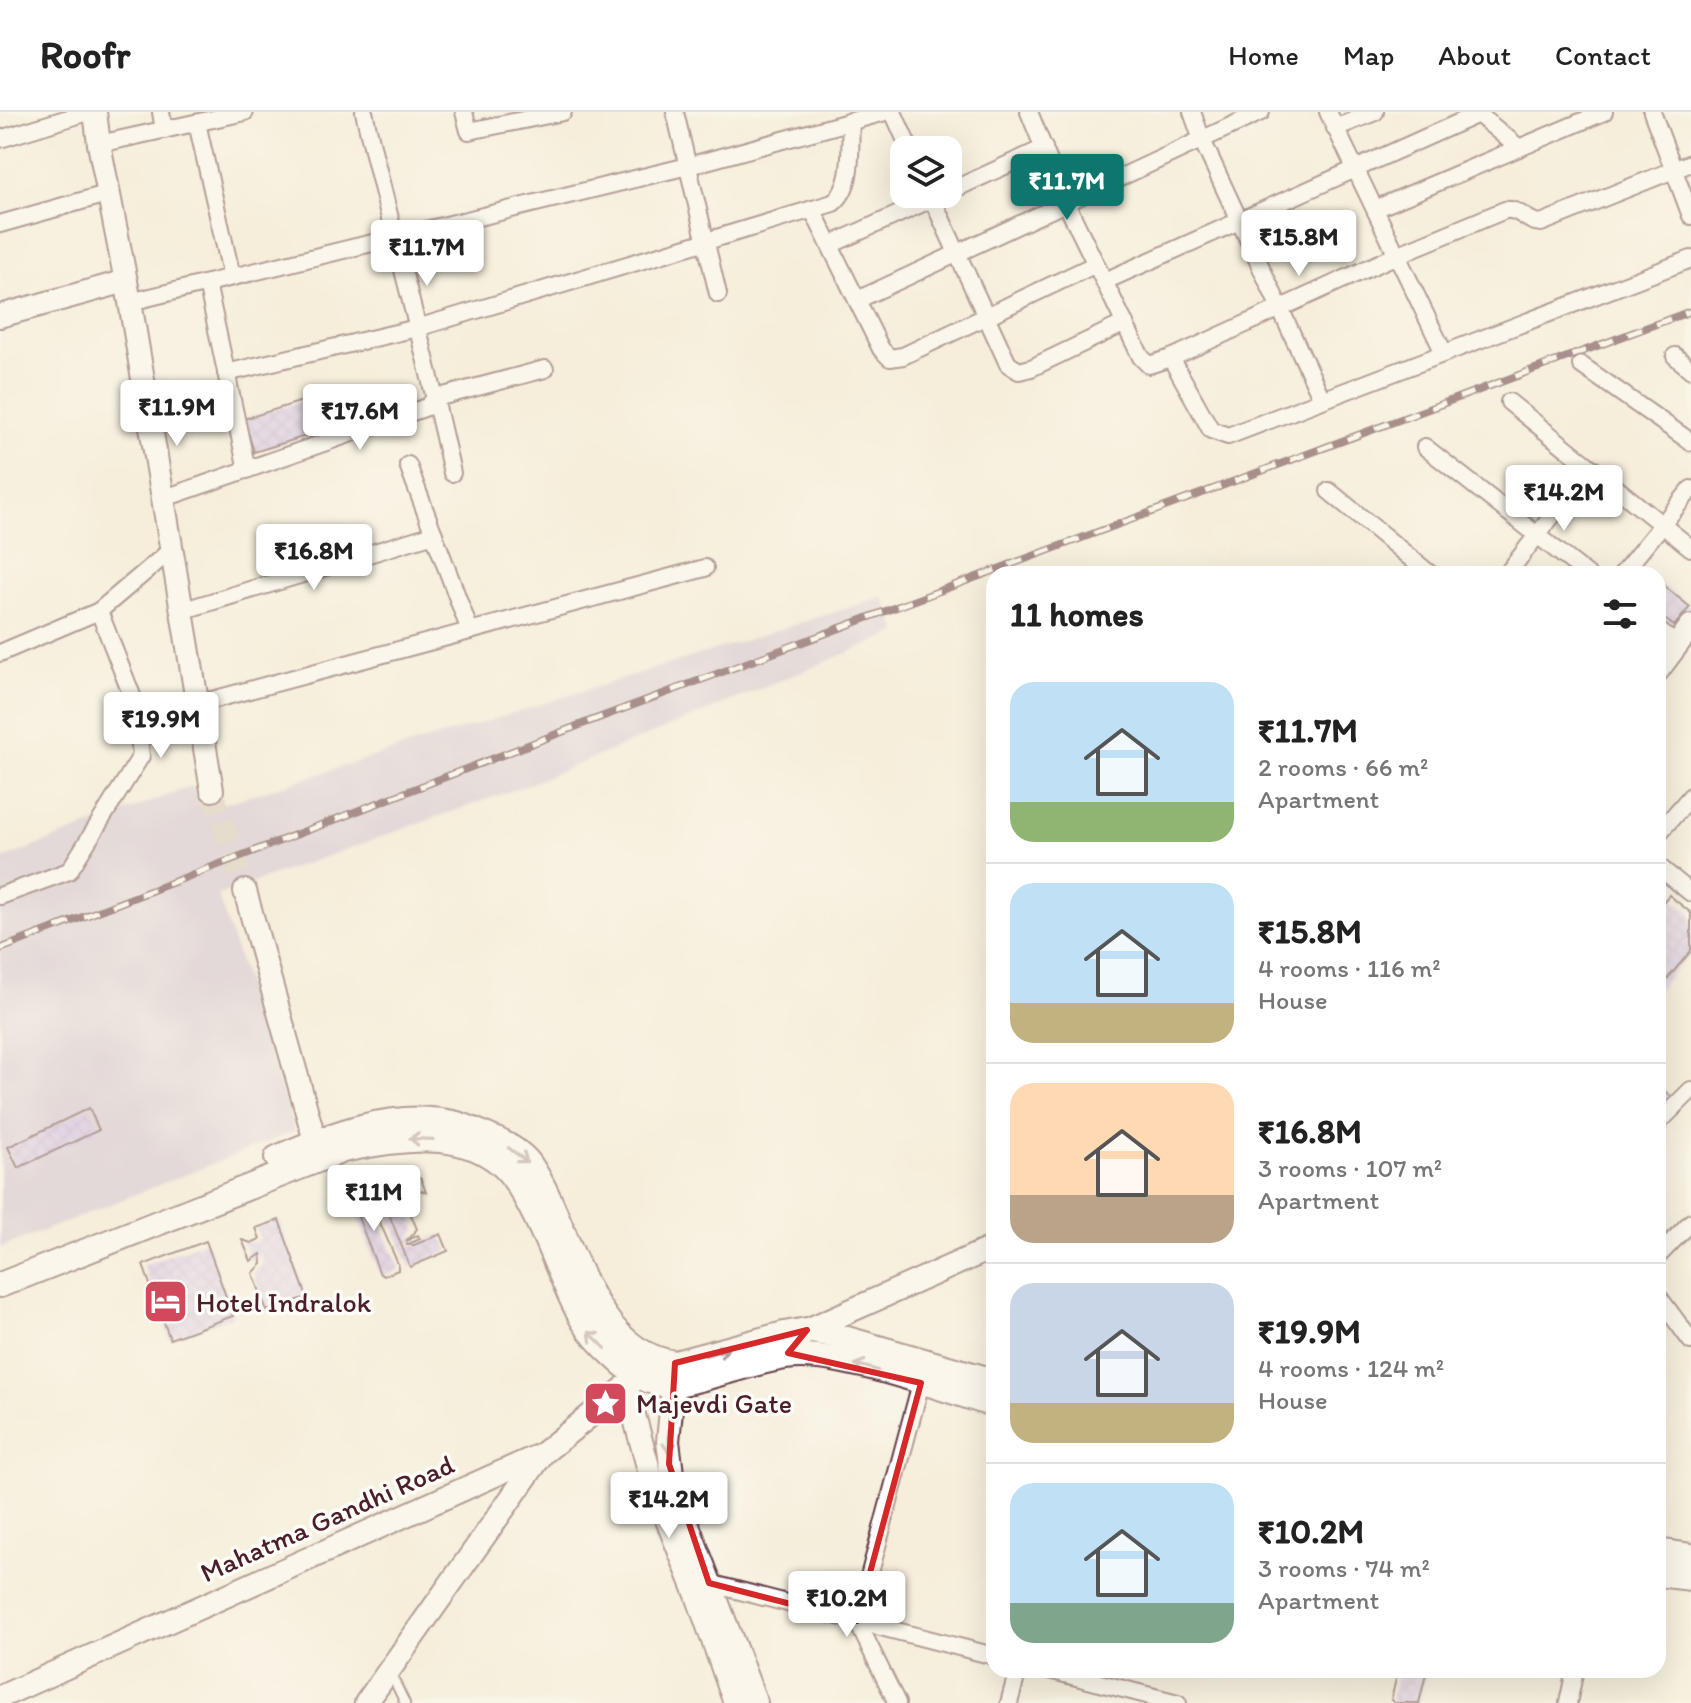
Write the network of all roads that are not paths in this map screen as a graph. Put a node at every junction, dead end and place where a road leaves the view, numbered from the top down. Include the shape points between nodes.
1 (88, 112) edge
2 (95, 112) edge
3 (161, 112) edge
4 (245, 112) edge
5 (364, 112) edge
6 (464, 112) edge
7 (563, 112) edge
8 (675, 112) edge
9 (885, 112) edge
10 (893, 112) edge
11 (1029, 112) edge
12 (1192, 112) edge
13 (1261, 112) edge
14 (1328, 112) edge
15 (1375, 112) edge
16 (1604, 112) edge
17 (1652, 112) edge
18 (219, 115) edge
19 (851, 121) junction
20 (197, 123) junction
21 (1335, 128) junction
22 (164, 130) junction
23 (904, 136) edge
24 (0, 139) edge
25 (1202, 140) junction
26 (99, 144) junction
27 (1044, 148) junction
28 (1519, 148) junction
29 (1691, 163) edge
30 (688, 166) junction
31 (1355, 169) junction
32 (1674, 170) junction
33 (962, 184) edge
34 (110, 193) junction
35 (1065, 201) junction
36 (910, 208) edge
37 (942, 208) edge
38 (812, 209) junction
39 (1375, 209) junction
40 (1691, 216) edge
41 (1240, 221) junction
42 (0, 224) edge
43 (393, 238) junction
44 (705, 241) junction
45 (830, 245) junction
46 (957, 252) junction
47 (1397, 255) junction
48 (1691, 259) edge
49 (1096, 264) junction
50 (232, 277) junction
51 (1105, 281) junction
52 (207, 283) junction
53 (128, 291) junction
54 (718, 294) dead end
55 (857, 300) junction
56 (1280, 309) junction
57 (0, 316) edge
58 (987, 316) junction
59 (1125, 323) junction
60 (417, 328) junction
61 (1444, 353) junction
62 (1675, 356) dead end
63 (1171, 358) junction
64 (1581, 365) dead end
65 (545, 369) dead end
66 (1691, 370) edge
67 (226, 373) junction
68 (436, 398) junction
69 (1322, 399) junction
70 (1509, 402) dead end
71 (1691, 442) edge
72 (1425, 447) dead end
73 (408, 465) dead end
74 (1590, 467) junction
75 (247, 470) junction
76 (452, 473) dead end
77 (1691, 489) edge
78 (1329, 491) dead end
79 (162, 499) junction
80 (1663, 526) junction
81 (434, 534) junction
82 (1538, 535) junction
83 (1691, 548) edge
84 (171, 550) junction
85 (1420, 566) edge
86 (1513, 566) edge
87 (1577, 566) edge
88 (1629, 566) edge
89 (705, 568) dead end
90 (99, 611) junction
91 (181, 611) junction
92 (1691, 626) edge
93 (470, 631) junction
94 (1666, 636) edge
95 (1677, 645) junction
96 (0, 653) edge
97 (1666, 659) edge
98 (197, 704) junction
99 (212, 790) tunnel mouth
100 (1691, 796) edge
101 (1666, 825) edge
102 (1666, 873) edge
103 (245, 891) tunnel mouth
104 (1691, 893) edge
105 (0, 896) edge
106 (1691, 1090) edge
107 (1666, 1115) edge
108 (315, 1141) junction
109 (1691, 1222) edge
110 (1666, 1248) edge
111 (986, 1251) edge
112 (0, 1268) edge
113 (0, 1285) edge
114 (1666, 1307) edge
115 (807, 1330) junction
116 (1691, 1341) edge
117 (788, 1356) junction
118 (669, 1370) junction
119 (986, 1379) edge
120 (632, 1382) junction
121 (921, 1383) junction
122 (986, 1403) edge
123 (542, 1454) junction
124 (1666, 1552) edge
125 (1691, 1556) edge
126 (1666, 1575) edge
127 (1691, 1578) edge
128 (709, 1583) junction
129 (857, 1621) junction
130 (986, 1654) edge
131 (390, 1672) junction
132 (1016, 1678) edge
133 (1080, 1678) edge
134 (1573, 1678) edge
135 (0, 1697) edge
136 (366, 1703) edge
137 (405, 1703) edge
138 (735, 1703) edge
139 (756, 1703) edge
140 (897, 1703) edge
141 (1009, 1703) edge
142 (1178, 1703) edge
143 (1568, 1703) edge

1 - 24 street
2 - 26 street
3 - 22 street
4 - 18 street
5 - 43 street
6 - 7 street via 469,131
8 - 30 street
9 - 19 street
10 - 23 street
11 - 27 street
12 - 25 street
13 - 25 street
14 - 21 street
15 - 21 street
16 - 28 street
17 - 32 street
18 - 20 street
19 - 30 street
19 - 38 street via 848,183 833,203
20 - 22 street
20 - 50 street
21 - 31 street
22 - 26 street
25 - 35 street
25 - 41 street
26 - 34 street
27 - 33 street
27 - 35 street
28 - 31 street via 1478,114
28 - 39 street
29 - 32 street
30 - 43 street
30 - 44 street
31 - 39 street
31 - 41 street
32 - 40 street
32 - 47 street via 1541,223 1505,210
34 - 42 street
34 - 53 street
35 - 46 street
35 - 49 street
36 - 45 street
37 - 46 street
38 - 44 street
38 - 45 street
39 - 47 street
41 - 51 street
41 - 56 street
43 - 50 street
43 - 60 street
44 - 54 street
44 - 60 street
45 - 55 street
46 - 55 street
46 - 58 street
47 - 56 street
47 - 61 street
48 - 61 street
49 - 51 street
49 - 58 street
50 - 52 street
51 - 59 street
52 - 53 street
52 - 67 street
53 - 57 street
53 - 79 street
55 - 58 street via 890,358
56 - 63 street
56 - 69 street
58 - 59 street via 1008,364 1019,371
59 - 63 street via 1149,365
60 - 67 street
60 - 68 street
61 - 69 street
62 - 66 street
63 - 69 street via 1211,430 1220,435
64 - 71 street
65 - 68 street
67 - 75 street
68 - 75 street via 427,407
68 - 76 street
70 - 74 street
72 - 82 street
73 - 81 street
74 - 80 street
74 - 82 street
75 - 79 street
77 - 80 street
78 - 85 street
79 - 84 street
80 - 83 street
80 - 88 street
81 - 91 street
81 - 93 street
82 - 86 street
82 - 87 street
84 - 90 street
84 - 91 street
89 - 93 street
90 - 96 street
90 - 105 street via 136,706 141,756 69,871
91 - 98 street
92 - 95 street
93 - 98 street
94 - 95 street
95 - 97 street
98 - 99 street
100 - 101 street
102 - 104 street
103 - 108 street
106 - 107 street
108 - 112 main road via 234,1178
108 -> 118 main road via 390,1120 426,1119 456,1123 502,1143 529,1163 586,1287 611,1324
109 - 110 street
111 - 115 street
120 -> 113 main road via 579,1317 516,1181 478,1150 447,1141 416,1138 343,1150
114 - 116 street
115 - 117 street
118 -> 115 main road
115 - 119 main road
117 - 118 main road
121 -> 117 main road via 847,1362
118 - 120 main road
118 -> 128 street via 671,1476
120 - 123 street, Mahatma Gandhi Road
120 - 138 street via 653,1485
121 - 122 main road
121 - 129 street
123 - 131 street
123 - 135 street, Mahatma Gandhi Road
124 - 125 main road
126 - 127 main road
128 - 129 street
128 - 139 street
129 - 130 street
129 - 140 street
131 - 136 street
131 - 137 lane
132 - 141 street
133 - 142 street
134 - 143 street

